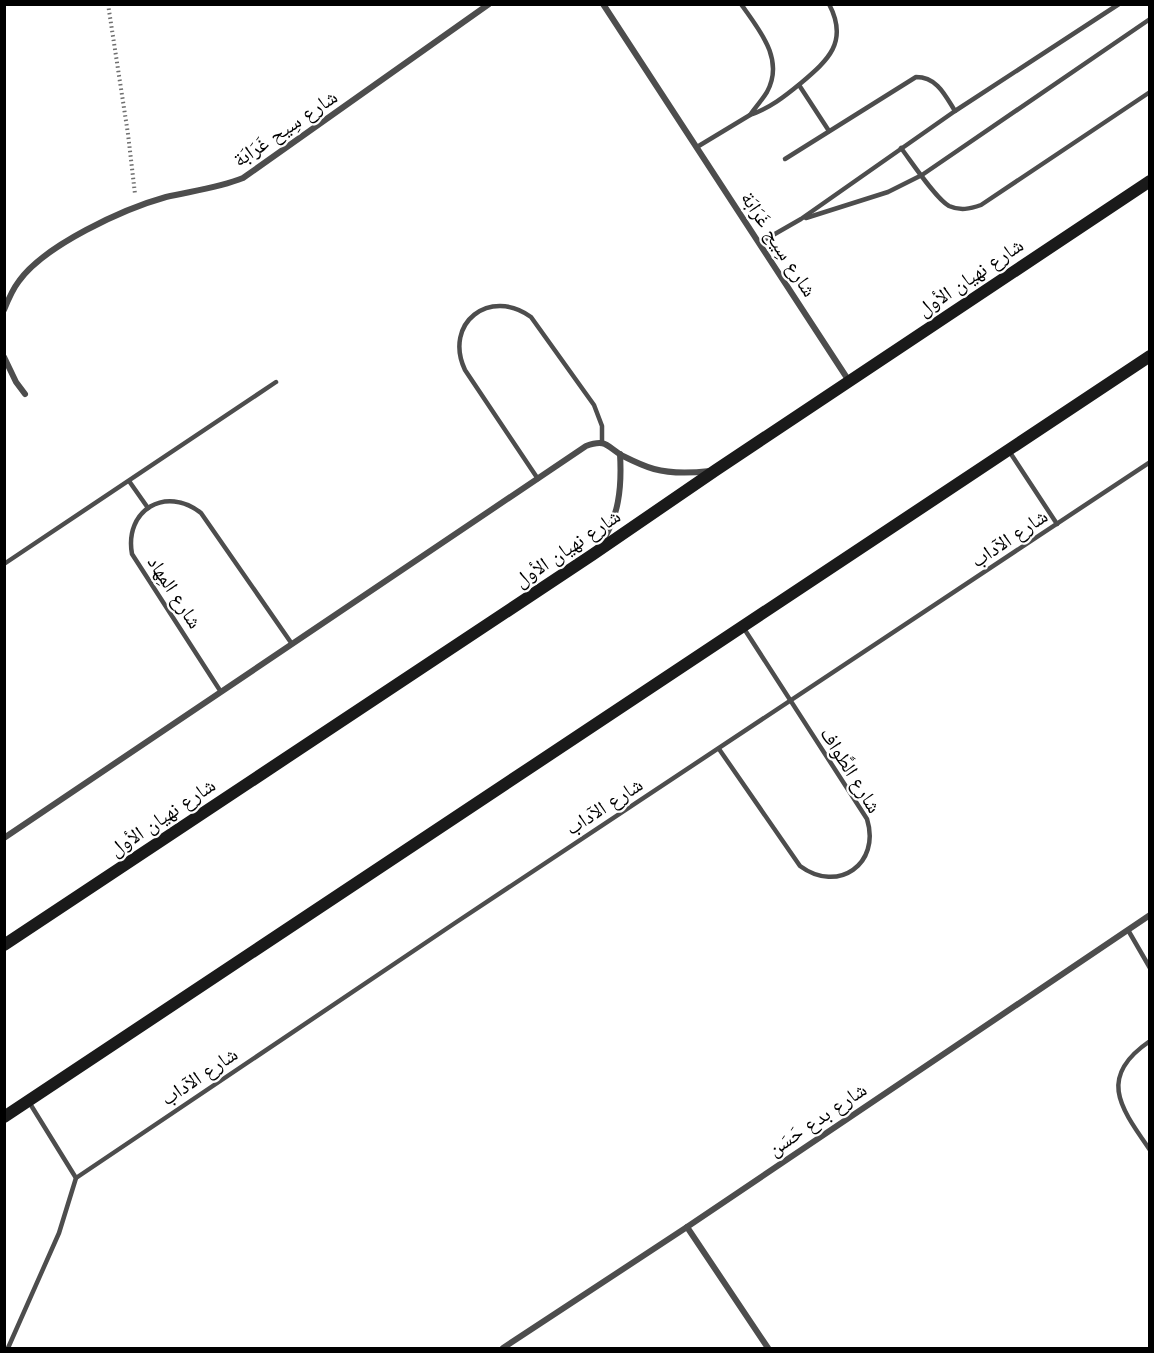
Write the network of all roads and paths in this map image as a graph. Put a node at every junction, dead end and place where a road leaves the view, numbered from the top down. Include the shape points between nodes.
1 (108, 4) edge
2 (489, 4) edge
3 (603, 4) edge
4 (741, 4) edge
5 (830, 4) edge
6 (1119, 4) edge
7 (1149, 20) edge
8 (799, 85) junction
9 (1149, 92) edge
10 (955, 111) junction
11 (750, 115) junction
12 (829, 131) junction
13 (697, 147) junction
14 (901, 148) junction
15 (785, 159) dead end
16 (922, 175) junction
17 (1149, 181) edge
18 (136, 207) junction
19 (801, 219) junction
20 (759, 243) junction
21 (4, 310) edge
22 (1149, 356) edge
23 (4, 357) edge
24 (849, 381) junction
25 (276, 382) dead end
26 (25, 394) dead end
27 (602, 443) junction
28 (1008, 450) junction
29 (620, 454) junction
30 (1149, 462) edge
31 (716, 470) junction
32 (538, 479) junction
33 (129, 481) junction
34 (148, 508) junction
35 (1057, 524) junction
36 (592, 555) junction
37 (4, 564) edge
38 (743, 627) junction
39 (292, 644) junction
40 (221, 692) junction
41 (790, 702) junction
42 (719, 749) junction
43 (4, 838) edge
44 (1149, 915) edge
45 (1128, 930) junction
46 (4, 945) edge
47 (1149, 968) edge
48 (1149, 1041) edge
49 (28, 1101) junction
50 (4, 1117) edge
51 (1149, 1150) edge
52 (76, 1178) junction
53 (687, 1227) junction
54 (8, 1348) edge
55 (503, 1348) edge
56 (768, 1348) edge

1 - 18 path
2 - 18 street, شارع سِيح غَرَابَة via 255,171 230,184
3 - 13 street, شارع سِيح غَرَابَة
4 - 11 lane via 768,46 773,67 767,92
5 - 8 lane via 835,16 836,41 825,63
6 - 10 lane
7 - 16 lane
8 - 11 lane via 773,105
8 - 12 lane
9 - 16 lane via 973,208 957,209 944,202
10 - 12 lane via 935,82 916,77
10 - 14 lane
11 - 13 lane
12 - 15 lane
13 - 20 street, شارع سِيح غَرَابَة
14 - 16 lane
14 - 19 lane
16 - 19 lane via 888,192
17 - 24 main road, شارع نهيان الأول
18 - 21 street, شارع سِيح غَرَابَة via 80,234 30,269 10,294
19 - 20 lane
20 - 24 street, شارع سِيح غَرَابَة
22 - 28 main road
23 - 26 street
24 - 31 main road, شارع نهيان الأول
25 - 33 lane
27 - 29 street
27 - 32 street via 586,446
27 - 32 lane via 602,426 594,405 531,317 504,305 476,313 459,339 460,361
28 - 35 lane
28 - 38 main road
29 - 31 street via 656,470
29 - 36 street via 620,497 609,528
30 - 35 lane, شارع الآداب
31 - 36 main road, شارع نهيان الأول
32 - 39 street
33 - 34 lane
33 - 37 lane
34 - 39 lane via 176,500 201,513
34 - 40 lane, شارع المِهاد via 131,533 132,554
35 - 41 lane, شارع الآداب
36 - 46 main road, شارع نهيان الأول
38 - 41 lane, شارع الطَّواف
38 - 49 main road
39 - 40 street
40 - 43 street
41 - 42 lane, شارع الآداب
41 - 42 lane, شارع الطَّواف via 867,819 868,849 864,859 849,873 839,877 818,876 800,866
42 - 52 lane, شارع الآداب
44 - 45 street, شارع بدع حَسَن
45 - 47 lane
45 - 53 street, شارع بدع حَسَن
48 - 51 lane via 1132,1053 1122,1068 1117,1091 1126,1115
49 - 50 main road
49 - 52 lane
52 - 54 lane via 58,1233
53 - 55 street, شارع بدع حَسَن
53 - 56 street

